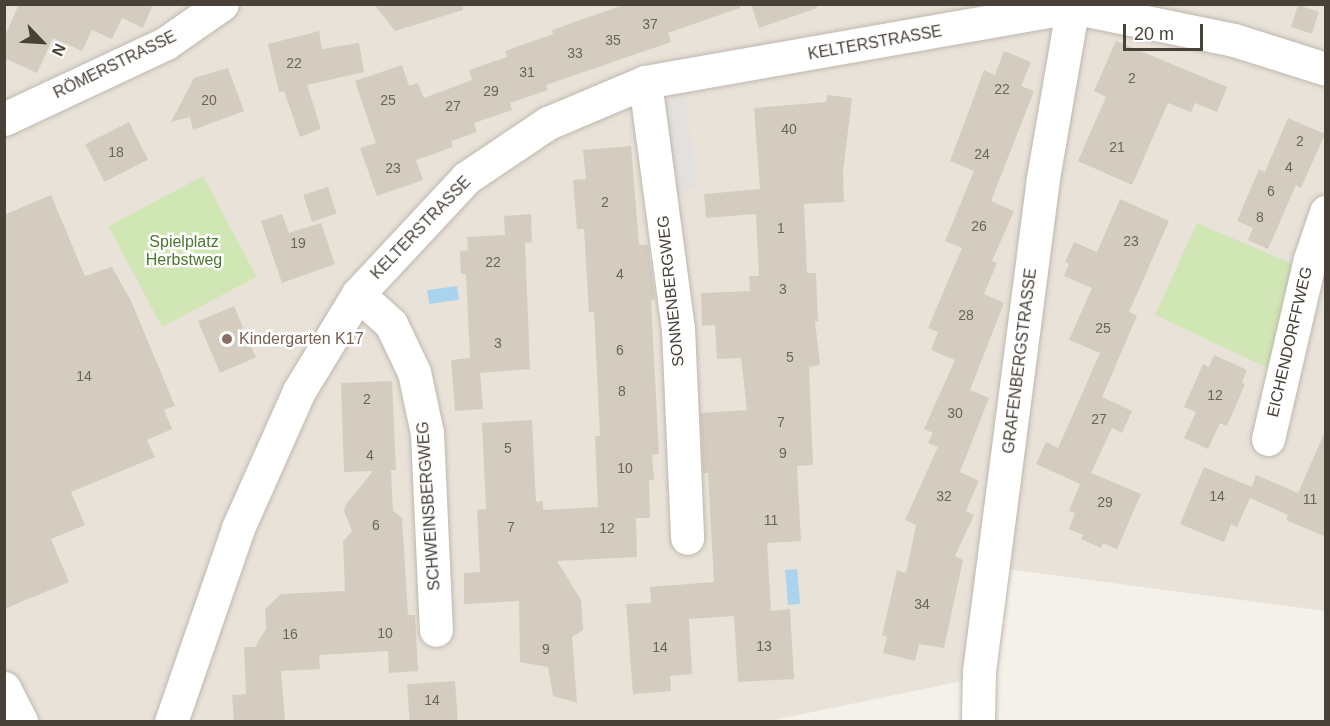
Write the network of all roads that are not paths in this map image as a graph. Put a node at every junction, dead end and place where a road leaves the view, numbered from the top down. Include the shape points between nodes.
1 (222, 4) edge
2 (1073, 6) edge
3 (1326, 69) edge
4 (645, 82) junction
5 (4, 119) edge
6 (1326, 212) edge
7 (358, 294) junction
8 (1268, 439) dead end
9 (687, 538) dead end
10 (436, 630) dead end
11 (4, 688) edge
12 (978, 718) dead end
13 (21, 722) edge
14 (171, 722) edge

1 - 5 street, RÖMERSTRASSE via 166,42
2 - 3 street via 1233,40
2 - 4 street, KELTERSTRASSE
2 - 12 street, GRAFENBERGSTRASSE via 1042,178 979,671
4 - 7 street, KELTERSTRASSE via 548,123 466,178
4 - 9 street, SONNENBERGWEG via 678,328
6 - 8 street, EICHENDORFFWEG via 1310,259
7 - 10 street, SCHWEINSBERGWEG via 391,324 414,372 427,433
7 - 14 street, KELTERSTRASSE via 299,391 238,528
11 - 13 street

